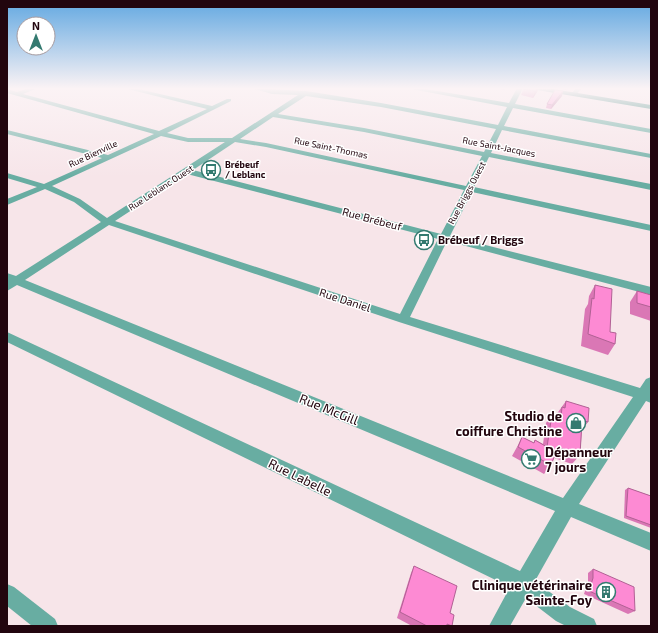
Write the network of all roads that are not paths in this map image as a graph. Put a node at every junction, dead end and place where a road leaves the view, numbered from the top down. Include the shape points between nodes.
1 (102, 118) edge
2 (193, 118) edge
3 (269, 118) edge
4 (288, 118) edge
5 (446, 118) edge
6 (505, 118) edge
7 (568, 118) edge
8 (500, 128) junction
9 (651, 131) edge
10 (7, 132) edge
11 (161, 134) junction
12 (234, 140) junction
13 (487, 155) junction
14 (651, 156) edge
15 (110, 158) junction
16 (187, 171) junction
17 (7, 175) edge
18 (46, 187) junction
19 (651, 187) edge
20 (468, 188) junction
21 (7, 202) edge
22 (108, 222) junction
23 (651, 228) edge
24 (443, 238) junction
25 (10, 282) edge
26 (651, 291) edge
27 (403, 319) junction
28 (7, 336) edge
29 (648, 392) edge
30 (567, 507) junction
31 (651, 542) edge
32 (523, 583) junction
33 (7, 594) edge
34 (48, 626) edge
35 (499, 626) edge
36 (587, 626) edge

1 - 11 street, Rue Saint-Thomas
2 - 11 street, Rue Bienville
3 - 12 street, Rue Leblanc Ouest
4 - 13 street, Rue Saint-Jacques
5 - 8 street
6 - 8 street, Rue Briggs Ouest
7 - 9 street
8 - 13 street, Rue Briggs Ouest
8 - 14 street
10 - 15 street
11 - 12 street, Rue Saint-Thomas via 188,140
11 - 15 street, Rue Bienville
12 - 16 street, Rue Leblanc Ouest
12 - 20 street, Rue Saint-Thomas via 266,144
13 - 19 street, Rue Saint-Jacques
13 - 20 street, Rue Briggs Ouest
15 - 18 street, Rue Bienville
16 - 22 street, Rue Leblanc Ouest
16 - 24 street, Rue Brébeuf
17 - 18 street, Rue Daniel
18 - 21 street, Rue Bienville
18 - 22 street, Rue Daniel via 73,198
20 - 23 street, Rue Saint-Thomas
20 - 24 street, Rue Briggs Ouest
22 - 25 street, Rue Leblanc Ouest
22 - 27 street, Rue Daniel
24 - 26 street, Rue Brébeuf
24 - 27 street, Rue Briggs Ouest
25 - 30 street, Rue McGill
27 - 29 street, Rue Daniel
28 - 32 street, Rue Labelle
29 - 30 street
30 - 31 street, Rue McGill
30 - 32 street
32 - 35 street
32 - 36 street, Rue Labelle via 563,614
33 - 34 street

